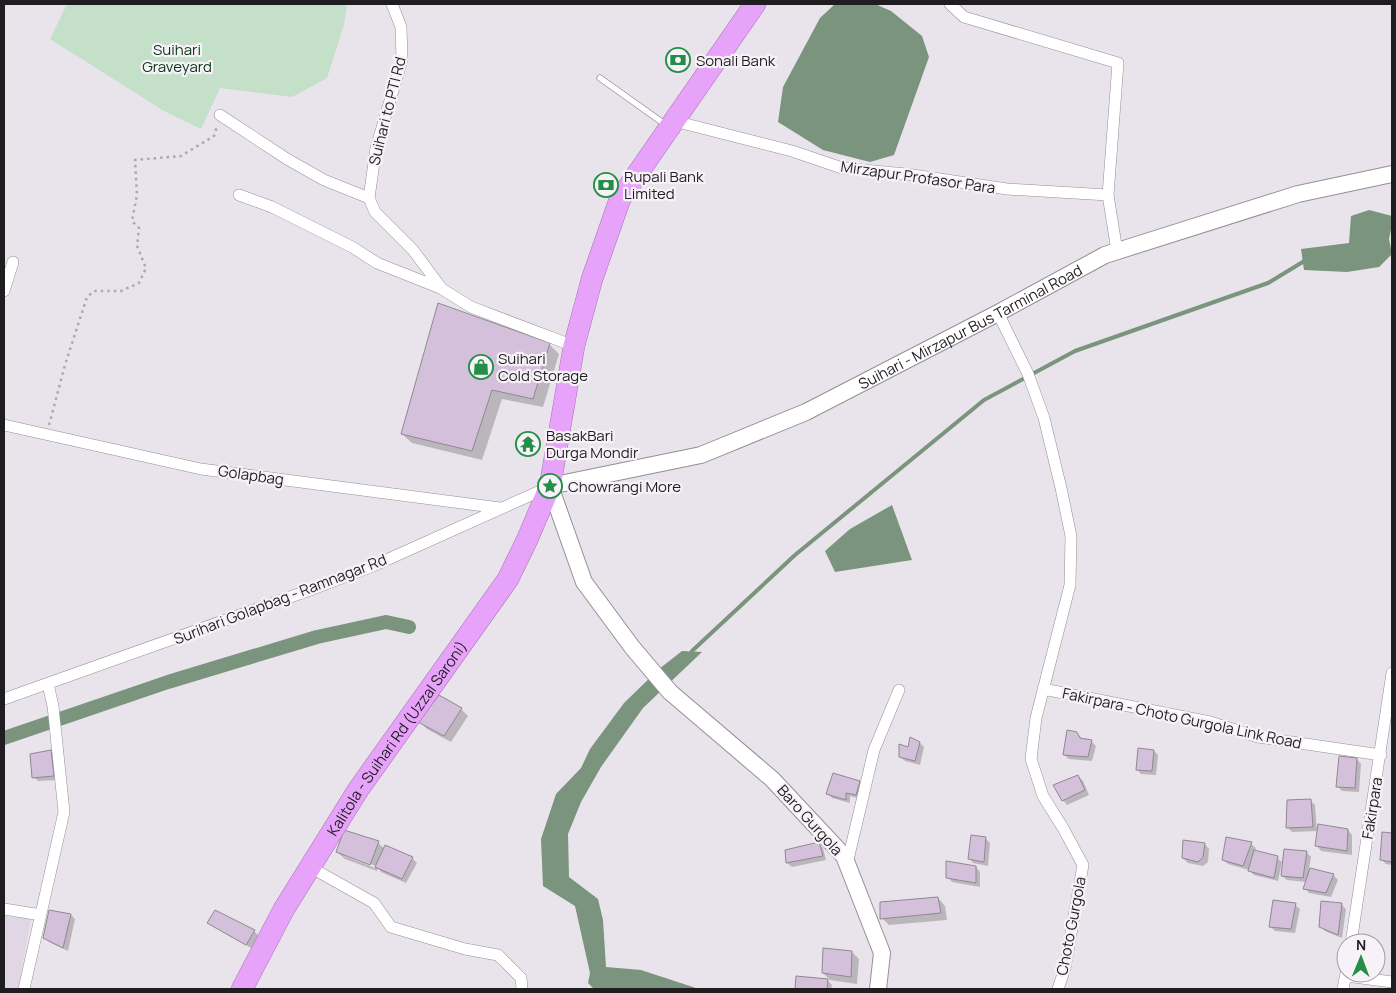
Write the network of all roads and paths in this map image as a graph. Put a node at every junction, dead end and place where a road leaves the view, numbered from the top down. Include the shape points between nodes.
1 (392, 4) edge
2 (755, 4) edge
3 (950, 4) edge
4 (600, 78) dead end
5 (220, 116) joint
6 (672, 124) junction
7 (1392, 174) edge
8 (239, 195) dead end
9 (1108, 195) junction
10 (369, 198) junction
11 (1117, 251) junction
12 (13, 262) dead end
13 (442, 289) junction
14 (4, 292) edge
15 (998, 313) junction
16 (574, 346) junction
17 (4, 424) edge
18 (47, 434) junction
19 (550, 486) junction
20 (500, 508) junction
21 (1392, 673) edge
22 (48, 684) junction
23 (1043, 689) junction
24 (898, 690) dead end
25 (4, 699) edge
26 (1390, 710) edge
27 (1380, 755) junction
28 (847, 864) junction
29 (310, 867) junction
30 (4, 909) edge
31 (41, 915) junction
32 (1353, 933) edge
33 (24, 989) edge
34 (242, 989) edge
35 (522, 989) edge
36 (878, 989) edge
37 (1058, 989) edge

1 - 10 street, Suihari to PTI Rd via 401,27 402,60 376,148
2 - 6 highway, Kalitola - Suihari Rd (Uzzal Saroni)
3 - 9 street via 964,17 1118,63
4 - 6 lane
5 - 10 street via 324,180
5 - 18 path via 214,136 181,156 135,160 137,195 132,221 139,228 137,246 146,268 139,283 121,291 94,291 87,297
6 - 9 street, Mirzapur Profasor Para via 792,150 842,168 1007,189
6 - 16 highway, Kalitola - Suihari Rd (Uzzal Saroni) via 620,199 592,278
7 - 11 street, Suihari - Mirzapur Bus Tarminal Road via 1298,194
8 - 13 street via 272,207 377,263
9 - 11 street
10 - 13 street via 375,212 413,250
11 - 15 street, Suihari - Mirzapur Bus Tarminal Road
12 - 14 street
13 - 16 street via 470,307
15 - 19 street, Suihari - Mirzapur Bus Tarminal Road via 806,412 702,455
15 - 23 street, Choto Gurgola via 1044,418 1071,536 1070,585
16 - 19 highway, Kalitola - Suihari Rd (Uzzal Saroni)
17 - 18 street, Golapbag
18 - 20 street, Golapbag via 201,468
19 - 20 street, Surihari Golapbag - Ramnagar Rd
19 - 28 street, Baro Gurgola via 584,582 632,647 670,692 772,779 844,856
19 - 29 highway, Kalitola - Suihari Rd (Uzzal Saroni) via 508,579 358,790
20 - 22 street, Surihari Golapbag - Ramnagar Rd via 373,566
21 - 26 street, Fakirpara
22 - 25 street, Surihari Golapbag - Ramnagar Rd
22 - 31 street via 64,812
23 - 27 street, Fakirpara - Choto Gurgola Link Road via 1210,722 1258,737
23 - 37 street, Choto Gurgola via 1031,759 1043,796 1083,865 1065,968
24 - 28 street via 874,750
26 - 27 street, Fakirpara
27 - 32 street, Fakirpara
28 - 36 street, Baro Gurgola via 882,953
29 - 34 highway, Kalitola - Suihari Rd (Uzzal Saroni)
29 - 35 street via 374,903 391,927 464,949 498,955 521,978
30 - 31 street
31 - 33 street

